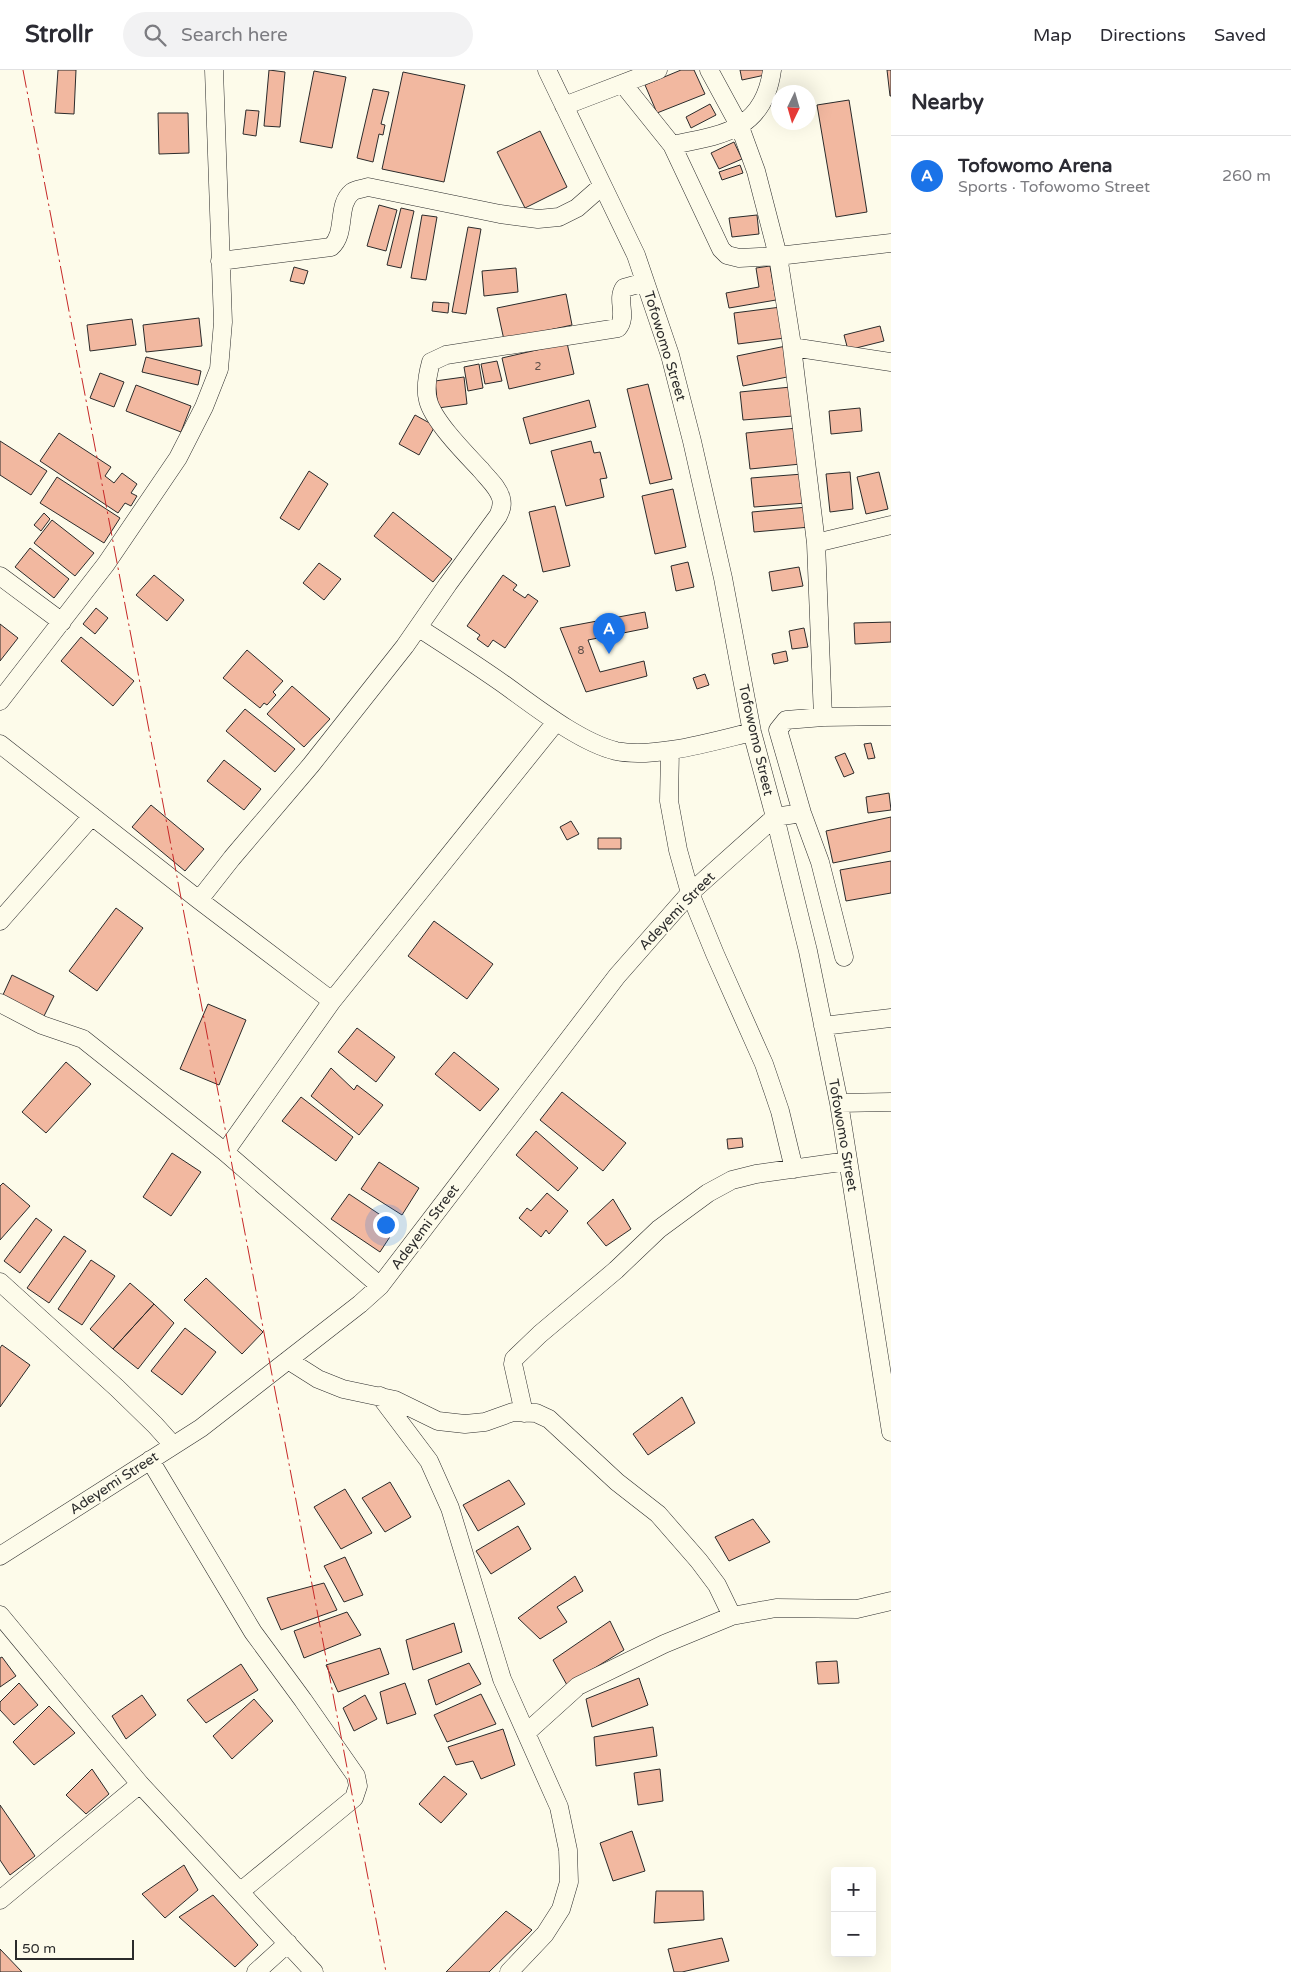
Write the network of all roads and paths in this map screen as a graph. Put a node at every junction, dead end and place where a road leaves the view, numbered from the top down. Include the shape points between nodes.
1 (214, 70) edge
2 (547, 70) edge
3 (658, 70) edge
4 (709, 70) edge
5 (772, 70) edge
6 (623, 84) junction
7 (564, 106) junction
8 (740, 127) junction
9 (672, 145) junction
10 (602, 186) junction
11 (891, 243) edge
12 (778, 256) junction
13 (220, 261) junction
14 (645, 282) junction
15 (792, 347) junction
16 (891, 362) edge
17 (891, 525) edge
18 (816, 543) junction
19 (0, 576) edge
20 (62, 622) junction
21 (419, 628) junction
22 (0, 701) edge
23 (891, 716) edge
24 (823, 717) junction
25 (556, 722) junction
26 (752, 732) junction
27 (0, 744) edge
28 (670, 750) junction
29 (802, 813) junction
30 (92, 816) junction
31 (775, 817) junction
32 (690, 893) junction
33 (198, 900) junction
34 (0, 921) edge
35 (844, 958) dead end
36 (332, 1001) junction
37 (0, 1003) edge
38 (891, 1018) edge
39 (823, 1026) junction
40 (891, 1102) edge
41 (839, 1103) junction
42 (225, 1152) junction
43 (848, 1161) junction
44 (794, 1169) junction
45 (0, 1282) edge
46 (380, 1286) junction
47 (288, 1360) junction
48 (380, 1396) junction
49 (524, 1413) junction
50 (891, 1432) edge
51 (172, 1446) junction
52 (150, 1460) junction
53 (0, 1556) edge
54 (891, 1601) edge
55 (0, 1615) edge
56 (732, 1616) junction
57 (526, 1733) junction
58 (140, 1784) junction
59 (241, 1891) junction
60 (0, 1900) edge
61 (288, 1943) junction
62 (256, 1972) edge
63 (314, 1972) edge
64 (509, 1972) edge

1 - 13 street
2 - 7 street, Tofowomo Street
3 - 6 street
4 - 8 street
5 - 8 street via 762,104
6 - 7 street
6 - 9 street
7 - 10 street, Tofowomo Street
8 - 9 street via 717,136
8 - 12 street via 756,171
9 - 12 street via 721,249 727,255 739,258
10 - 13 street via 577,208 559,217 538,220 368,188 353,191 345,203 337,241 331,247
10 - 14 street, Tofowomo Street
11 - 12 street
12 - 15 street
13 - 20 street via 223,322 219,369 204,407 178,458
14 - 21 street via 620,292 622,316 618,328 446,355 431,362 428,400 434,413 456,444 494,486 502,506 491,527
14 - 26 street, Tofowomo Street via 670,355 692,442 723,578
15 - 16 street
15 - 18 street
17 - 18 street
18 - 24 street
19 - 20 street
20 - 22 street
21 - 25 street
21 - 33 street via 311,766
23 - 24 street
24 - 29 street via 786,720 778,730
25 - 28 street via 616,751 644,753
25 - 36 street
26 - 28 street
26 - 31 street, Tofowomo Street
27 - 30 street
28 - 32 street via 669,802
29 - 31 street
29 - 35 street via 820,862
30 - 33 street
30 - 34 street
31 - 32 street, Adeyemi Street
31 - 39 street, Tofowomo Street
32 - 44 street via 764,1064
32 - 46 street, Adeyemi Street via 617,976
33 - 36 street
36 - 42 street
37 - 42 street via 42,1025 83,1039
38 - 39 street
39 - 41 street, Tofowomo Street
40 - 41 street
41 - 43 street, Tofowomo Street
42 - 46 street
43 - 44 street
43 - 50 street, Tofowomo Street
44 - 49 street via 732,1180 708,1193 659,1229 540,1334 514,1359
45 - 51 street via 130,1400
46 - 47 street, Adeyemi Street
47 - 48 street via 335,1386
47 - 51 street, Adeyemi Street via 201,1428
48 - 49 street via 438,1421 465,1424 485,1422 513,1412
48 - 57 street via 429,1461 450,1508 502,1679
49 - 56 street via 536,1413 549,1419 617,1482 658,1514 699,1560 717,1585
51 - 52 street, Adeyemi Street
52 - 53 street, Adeyemi Street
52 - 59 street via 253,1632 356,1776 358,1786 354,1798
54 - 56 street via 857,1609 776,1608
55 - 58 street
56 - 57 street via 664,1644 578,1686
57 - 64 street via 559,1807 568,1850 568,1882 561,1910 545,1934
58 - 59 street
58 - 60 street
59 - 61 street
61 - 62 street
61 - 63 street

